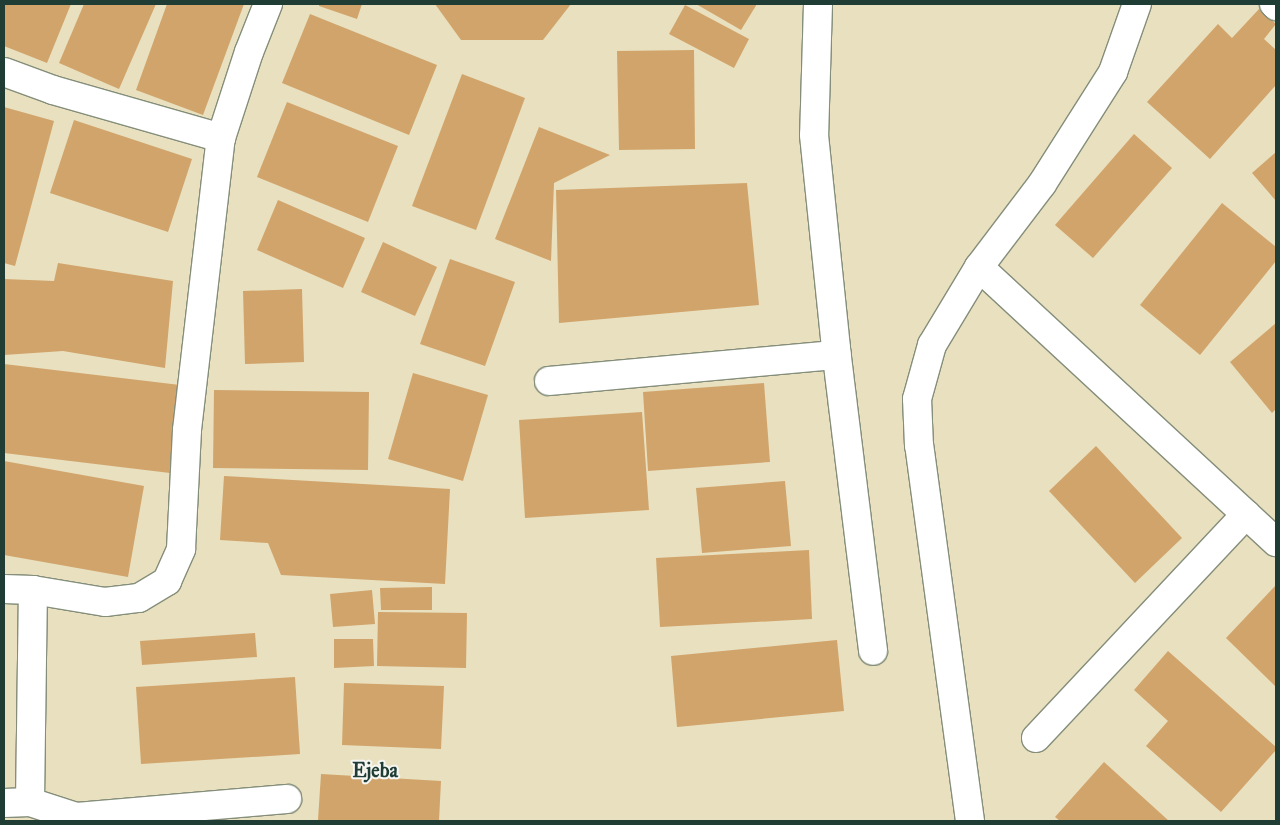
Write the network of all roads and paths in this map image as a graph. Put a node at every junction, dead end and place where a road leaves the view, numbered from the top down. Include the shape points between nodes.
1 (268, 4) edge
2 (818, 4) edge
3 (1136, 4) edge
4 (4, 72) edge
5 (221, 138) junction
6 (979, 267) junction
7 (837, 355) junction
8 (549, 382) dead end
9 (1246, 514) junction
10 (1276, 542) edge
11 (4, 589) edge
12 (33, 590) junction
13 (873, 651) dead end
14 (1036, 738) dead end
15 (288, 799) dead end
16 (17, 802) edge
17 (76, 819) edge
18 (970, 821) edge

1 - 5 street
2 - 7 street via 814,135
3 - 6 street via 1113,72 1042,184
4 - 5 street via 53,90
5 - 12 street via 187,430 181,549 168,581 139,598 105,602
6 - 9 street
6 - 18 street via 932,345 917,399 919,446
7 - 8 street
7 - 13 street
9 - 10 street
9 - 14 street
11 - 12 street
12 - 16 street
15 - 17 street
16 - 17 street

